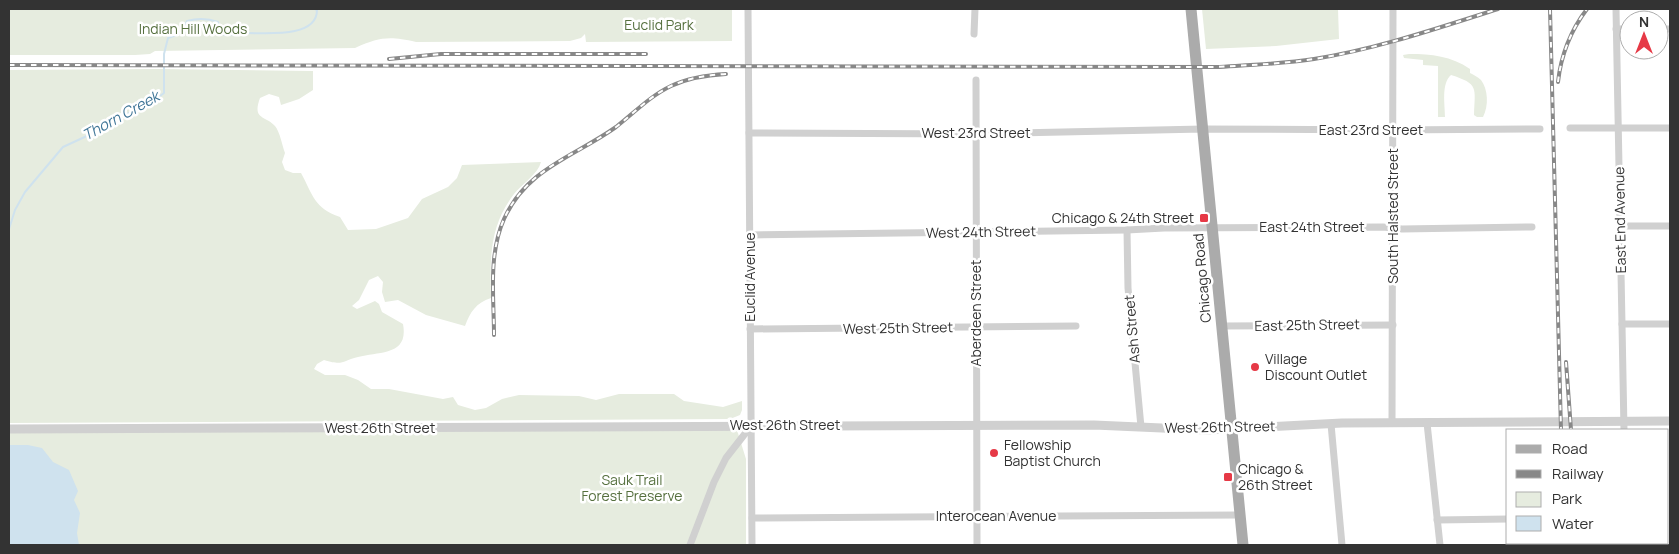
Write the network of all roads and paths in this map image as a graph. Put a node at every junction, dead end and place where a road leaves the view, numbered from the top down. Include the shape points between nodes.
1 (748, 9) edge
2 (975, 9) edge
3 (1191, 9) edge
4 (1393, 9) edge
5 (1616, 9) edge
6 (1616, 29) joint
7 (974, 34) dead end
8 (976, 80) dead end
9 (1570, 128) dead end
10 (1618, 128) junction
11 (1670, 128) edge
12 (1540, 129) dead end
13 (1203, 130) junction
14 (1393, 130) junction
15 (749, 133) junction
16 (976, 134) junction
17 (1620, 226) junction
18 (1670, 226) edge
19 (1532, 227) dead end
20 (1212, 228) junction
21 (1393, 228) junction
22 (1126, 230) junction
23 (976, 231) junction
24 (750, 235) junction
25 (1622, 324) junction
26 (1670, 324) edge
27 (1393, 325) junction
28 (1076, 326) dead end
29 (1222, 326) junction
30 (976, 327) junction
31 (750, 329) junction
32 (1670, 422) edge
33 (1392, 423) junction
34 (1427, 423) junction
35 (1331, 424) junction
36 (751, 425) junction
37 (976, 425) junction
38 (1623, 426) edge
39 (1141, 427) junction
40 (9, 429) edge
41 (1232, 429) junction
42 (1240, 515) junction
43 (977, 517) junction
44 (752, 518) junction
45 (1506, 519) edge
46 (1437, 520) junction
47 (690, 545) edge
48 (752, 545) edge
49 (977, 545) edge
50 (1243, 545) edge
51 (1342, 545) edge
52 (1440, 545) edge

1 - 15 street, Euclid Avenue
2 - 7 street
3 - 13 main road, Chicago Road
4 - 14 street, South Halsted Street
5 - 6 street, East End Avenue
6 - 10 street, East End Avenue
8 - 16 street, Aberdeen Street
9 - 10 street
10 - 11 street
10 - 17 street, East End Avenue
12 - 14 street, East 23rd Street
13 - 14 street, East 23rd Street
13 - 16 street, West 23rd Street
13 - 20 main road, Chicago Road
14 - 21 street, South Halsted Street
15 - 16 street, West 23rd Street
15 - 24 street, Euclid Avenue
16 - 23 street, Aberdeen Street
17 - 18 street
17 - 25 street, East End Avenue
19 - 21 street, East 24th Street
20 - 21 street, East 24th Street
20 - 22 street, West 24th Street
20 - 29 main road, Chicago Road
21 - 27 street, South Halsted Street
22 - 23 street, West 24th Street
22 - 39 street, Ash Street
23 - 24 street, West 24th Street
23 - 30 street, Aberdeen Street
24 - 31 street, Euclid Avenue
25 - 26 street
25 - 38 street, East End Avenue
27 - 29 street, East 25th Street
27 - 33 street, South Halsted Street
28 - 30 street, West 25th Street
29 - 41 main road, Chicago Road
30 - 31 street, West 25th Street
30 - 37 street, Aberdeen Street
31 - 36 street, Euclid Avenue
32 - 38 street, West 26th Street
33 - 34 street, West 26th Street
33 - 35 street, West 26th Street
34 - 38 street, West 26th Street via 1561,422
34 - 46 street
35 - 41 street, West 26th Street
35 - 51 street
36 - 37 street, West 26th Street
36 - 40 street, West 26th Street
36 - 44 street, Euclid Avenue
36 - 47 street via 726,458
37 - 39 street, West 26th Street
37 - 43 street, Aberdeen Street
39 - 41 street, West 26th Street
41 - 42 main road, Chicago Road
42 - 43 street, Interocean Avenue
42 - 50 main road, Chicago Road
43 - 44 street, Interocean Avenue
43 - 49 street, Aberdeen Street
44 - 48 street, Euclid Avenue
45 - 46 street
46 - 52 street

